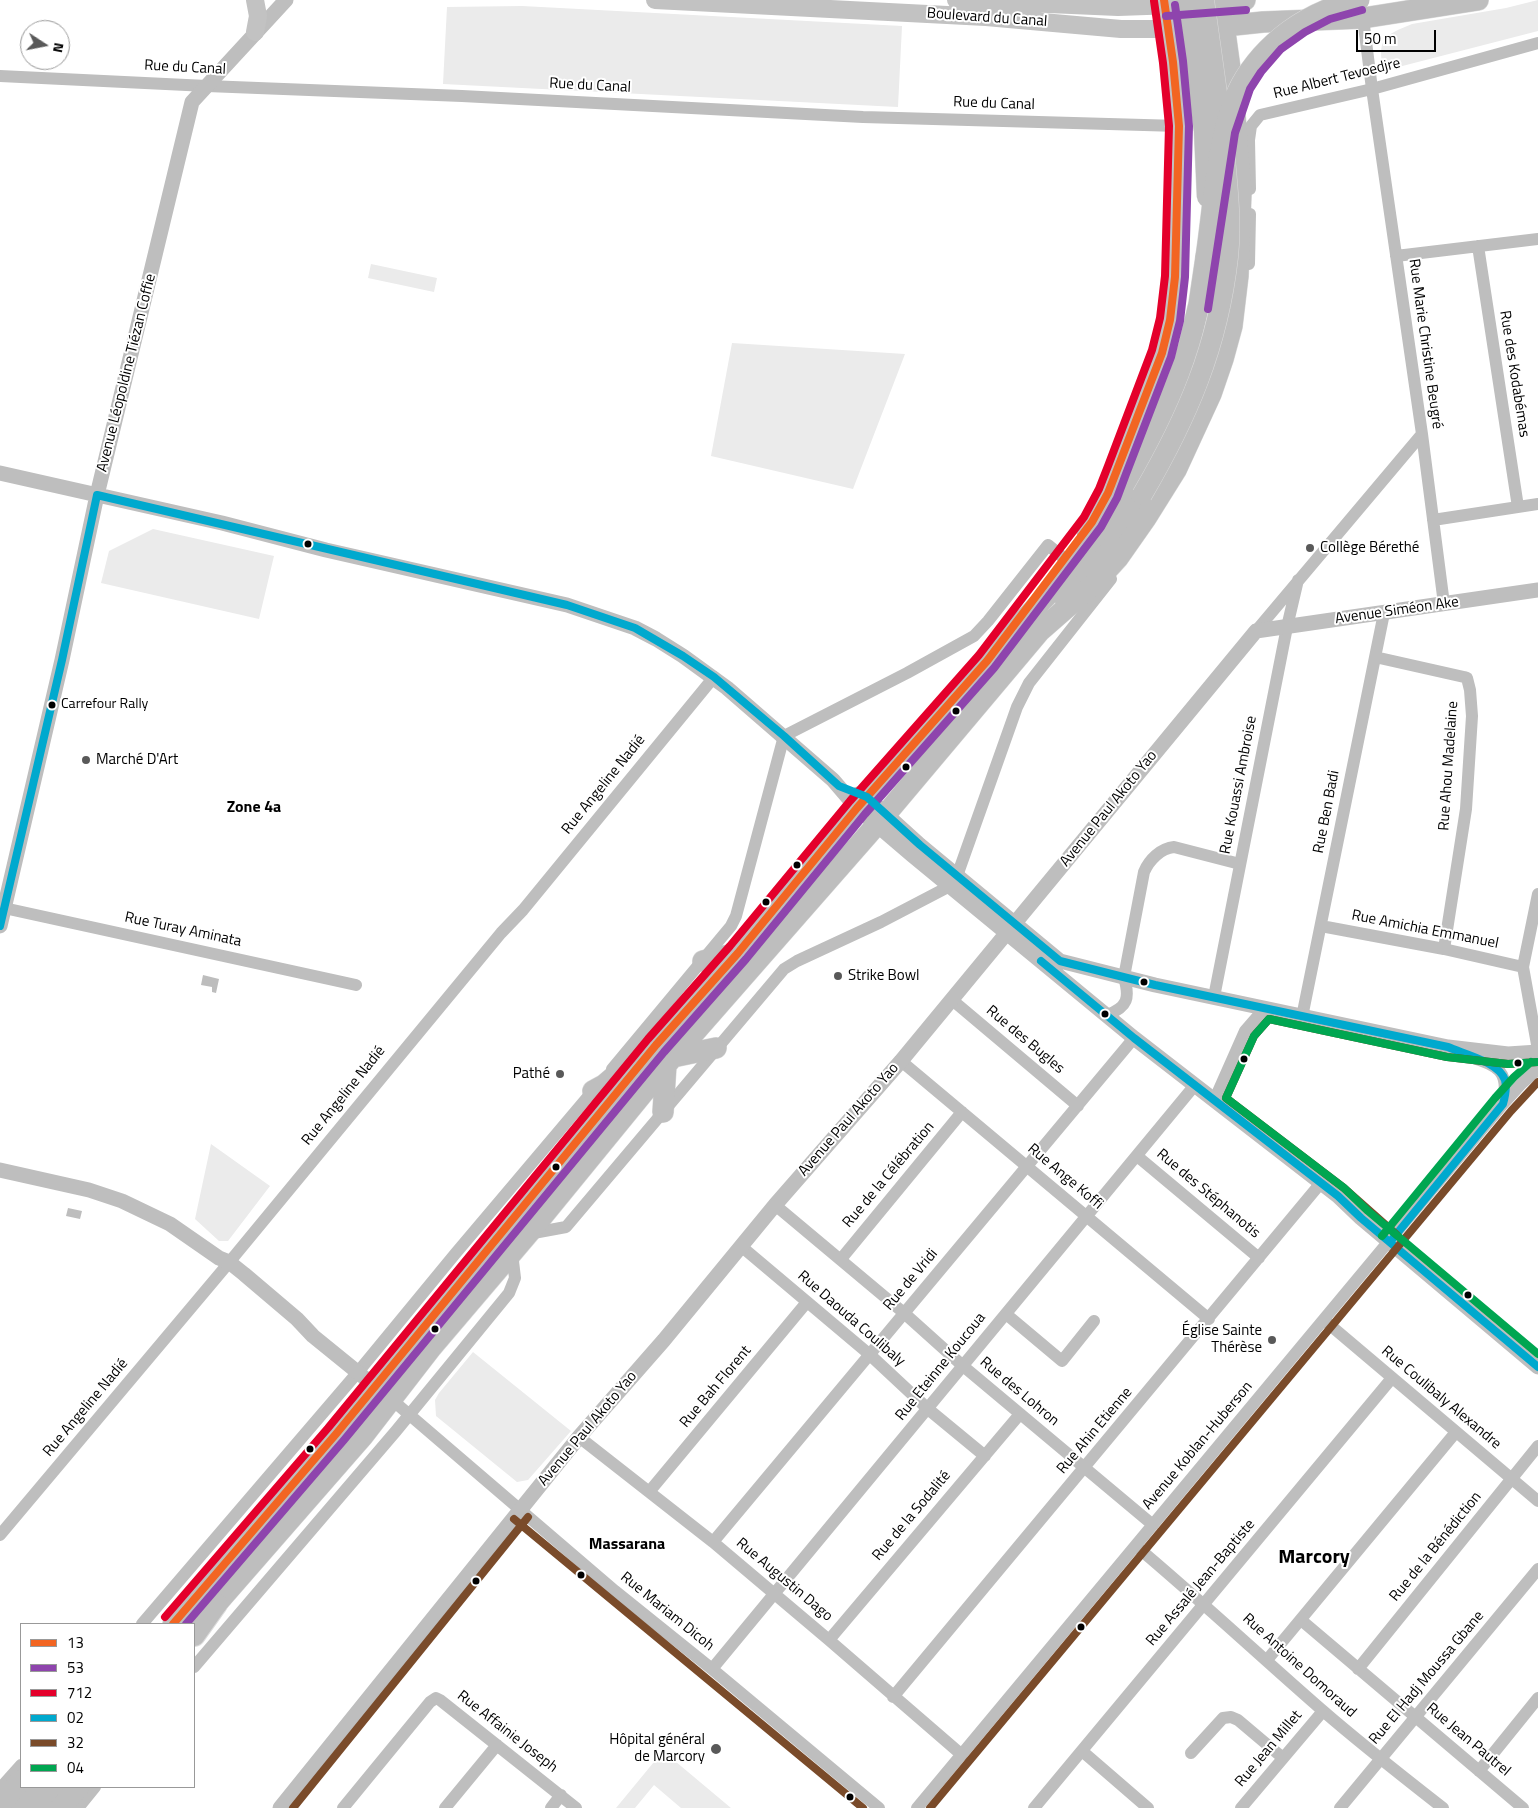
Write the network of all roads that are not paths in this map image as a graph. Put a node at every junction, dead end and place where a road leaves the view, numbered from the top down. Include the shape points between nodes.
1 (255, 0) edge
2 (286, 0) edge
3 (655, 0) edge
4 (956, 0) edge
5 (1186, 0) edge
6 (1245, 0) edge
7 (1478, 0) edge
8 (1215, 1) edge
9 (1165, 3) edge
10 (1361, 9) edge
11 (1225, 26) junction
12 (1168, 29) junction
13 (255, 32) junction
14 (1538, 43) edge
15 (0, 76) edge
16 (207, 86) junction
17 (1372, 89) junction
18 (1179, 126) junction
19 (1538, 238) edge
20 (1478, 246) junction
21 (1396, 256) junction
22 (1206, 257) junction
23 (1422, 434) junction
24 (0, 473) edge
25 (97, 495) junction
26 (1538, 504) edge
27 (1518, 507) junction
28 (1433, 520) junction
29 (1125, 554) junction
30 (1064, 559) junction
31 (1298, 580) junction
32 (1538, 590) edge
33 (1444, 604) junction
34 (1384, 613) junction
35 (1287, 627) junction
36 (1040, 631) junction
37 (1256, 631) junction
38 (998, 648) junction
39 (1375, 657) junction
40 (714, 677) junction
41 (784, 736) junction
42 (862, 803) junction
43 (881, 819) junction
44 (1240, 864) junction
45 (954, 881) junction
46 (1538, 894) edge
47 (4, 908) junction
48 (0, 926) edge
49 (1321, 926) junction
50 (1011, 929) junction
51 (1444, 949) junction
52 (738, 953) junction
53 (702, 961) junction
54 (1523, 967) junction
55 (1124, 977) junction
56 (356, 985) dead end
57 (1214, 997) junction
58 (951, 999) junction
59 (1266, 1008) junction
60 (1107, 1015) junction
61 (1302, 1017) junction
62 (1134, 1038) junction
63 (1448, 1047) junction
64 (716, 1048) junction
65 (1538, 1051) edge
66 (665, 1056) junction
67 (901, 1061) junction
68 (1538, 1069) edge
69 (1195, 1085) junction
70 (593, 1092) junction
71 (1214, 1101) junction
72 (1503, 1104) junction
73 (1078, 1106) junction
74 (663, 1112) junction
75 (962, 1112) junction
76 (1137, 1156) junction
77 (1027, 1167) junction
78 (0, 1170) edge
79 (1320, 1184) junction
80 (775, 1205) junction
81 (1087, 1216) junction
82 (528, 1234) junction
83 (1390, 1242) junction
84 (742, 1247) junction
85 (512, 1253) junction
86 (1259, 1258) junction
87 (841, 1259) junction
88 (224, 1263) junction
89 (808, 1302) junction
90 (904, 1313) junction
91 (1006, 1314) junction
92 (1209, 1319) junction
93 (1324, 1320) junction
94 (1094, 1321) dead end
95 (869, 1354) junction
96 (963, 1366) junction
97 (1538, 1367) edge
98 (358, 1372) junction
99 (1392, 1378) junction
100 (383, 1393) junction
101 (928, 1408) junction
102 (410, 1414) junction
103 (1020, 1414) junction
104 (1456, 1432) junction
105 (579, 1437) junction
106 (1538, 1446) edge
107 (984, 1456) junction
108 (1085, 1468) junction
109 (1511, 1479) junction
110 (648, 1492) junction
111 (1538, 1501) edge
112 (520, 1511) junction
113 (1153, 1525) junction
114 (0, 1536) edge
115 (713, 1542) junction
116 (1136, 1546) junction
117 (1538, 1569) edge
118 (774, 1594) junction
119 (216, 1604) junction
120 (1205, 1604) junction
121 (1301, 1620) junction
122 (143, 1623) edge
123 (174, 1623) edge
124 (195, 1629) edge
125 (195, 1634) edge
126 (829, 1640) junction
127 (1266, 1660) junction
128 (195, 1666) edge
129 (712, 1669) junction
130 (1358, 1669) junction
131 (893, 1697) junction
132 (1538, 1698) edge
133 (1323, 1711) junction
134 (1416, 1717) junction
135 (497, 1745) junction
136 (1082, 1751) junction
137 (1192, 1753) dead end
138 (962, 1755) junction
139 (1283, 1758) junction
140 (1381, 1759) junction
141 (20, 1766) edge
142 (1479, 1771) junction
143 (20, 1782) edge
144 (0, 1788) edge
145 (35, 1788) edge
146 (56, 1788) edge
147 (77, 1788) edge
148 (94, 1788) edge
149 (561, 1796) junction
150 (0, 1803) edge
151 (282, 1807) edge
152 (18, 1808) edge
153 (41, 1808) edge
154 (61, 1808) edge
155 (78, 1808) edge
156 (343, 1808) edge
157 (445, 1808) edge
158 (551, 1808) edge
159 (576, 1808) edge
160 (879, 1808) edge
161 (917, 1808) edge
162 (1034, 1808) edge
163 (1148, 1808) edge
164 (1241, 1808) edge
165 (1340, 1808) edge
166 (1443, 1808) edge
167 (1523, 1808) edge

1 - 13 main road via 258,16
2 - 13 street, Avenue Léopoldine Tiézan Coffie
3 - 12 main road, Boulevard du Canal via 986,17 1121,29
4 - 9 main road via 1118,7
5 - 22 main road, bridge via 1204,140
6 - 8 highway
7 - 10 highway
8 - 9 main road
8 - 11 highway
8 - 36 main road, bridge via 1229,228 1218,318 1198,382 1162,460 1090,570
9 - 12 main road
10 - 11 highway
10 - 17 street, Rue Marie Christine Beugré
10 - 22 highway, bridge via 1326,10 1300,23 1274,42 1241,85 1225,131
11 - 12 main road, Boulevard du Canal
11 - 29 highway via 1234,90 1241,192 1238,276 1232,326 1211,394 1176,470
12 - 18 main road
13 - 16 street, Avenue Léopoldine Tiézan Coffie
14 - 17 street, Rue Albert Tevoedjre
15 - 16 street, Rue du Canal
16 - 18 street, Rue du Canal via 863,117
16 - 25 street, Avenue Léopoldine Tiézan Coffie via 192,102
17 - 21 street, Rue Marie Christine Beugré
17 - 29 street, Rue Albert Tevoedjre via 1260,114 1251,126 1248,276 1232,364 1220,399 1185,472
18 - 30 main road via 1175,277 1162,353 1108,493 1092,522
19 - 20 street
20 - 21 street
20 - 27 street, Rue des Kodabémas
21 - 23 street, Rue Marie Christine Beugré
22 - 38 highway via 1189,346 1178,379 1146,449 1118,501 1091,541 1059,583
23 - 28 street, Rue Marie Christine Beugré
23 - 31 street, Avenue Paul Akoto Yao
24 - 25 street
25 - 40 street via 567,605 635,628
25 - 47 street, Avenue Léopoldine Tiézan Coffie
26 - 27 street
27 - 28 street
28 - 33 street, Rue Marie Christine Beugré
29 - 36 highway
29 - 45 street via 1029,683 1016,706
30 - 38 main road
30 - 41 street via 1048,545 974,636
31 - 35 street, Rue Kouassi Ambroise
31 - 37 street, Avenue Paul Akoto Yao
32 - 33 street, Avenue Siméon Ake
33 - 34 street, Avenue Siméon Ake
34 - 35 street, Avenue Siméon Ake
34 - 39 street, Rue Ben Badi
35 - 37 street, Avenue Siméon Ake
35 - 44 street, Rue Kouassi Ambroise
36 - 43 highway
37 - 50 street, Avenue Paul Akoto Yao
38 - 42 highway
39 - 49 street, Rue Ben Badi
39 - 51 street, Rue Ahou Madelaine via 1464,677 1470,690 1472,716 1466,809
40 - 41 street
40 - 88 street, Rue Angeline Nadié via 523,910
41 - 42 street
41 - 53 street via 736,916
42 - 43 street
42 - 52 highway
43 - 45 street
43 - 66 highway
44 - 55 street via 1174,847 1164,848 1144,872
44 - 57 street, Rue Kouassi Ambroise
45 - 50 street
45 - 64 street via 881,922 784,969
46 - 54 street
47 - 48 street, Avenue Léopoldine Tiézan Coffie
47 - 56 street, Rue Turay Aminata
49 - 51 street, Rue Amichia Emmanuel
49 - 61 street, Rue Ben Badi
50 - 55 street via 1060,961
50 - 58 street, Avenue Paul Akoto Yao
50 - 60 street
51 - 54 street, Rue Amichia Emmanuel
52 - 53 highway
52 - 66 highway
53 - 70 street
54 - 65 street
55 - 57 street
55 - 60 street via 1127,999 1118,1011
57 - 59 street
58 - 67 street, Avenue Paul Akoto Yao
58 - 73 street, Rue des Bugles
59 - 61 street
59 - 71 street via 1246,1031
60 - 62 street
61 - 63 street
62 - 69 street
62 - 73 street, Rue de Vridi
63 - 65 street via 1493,1053
63 - 72 street via 1501,1071 1506,1090
64 - 66 highway
64 - 74 street
66 - 70 highway via 643,1052
66 - 74 highway
66 - 82 highway
66 - 100 highway
67 - 75 street, Rue Ange Koffi
67 - 80 street, Avenue Paul Akoto Yao
68 - 72 street, Avenue Koblan-Huberson
69 - 71 street
69 - 76 street, Rue Eteinne Koucoua
70 - 98 street
71 - 79 street
72 - 83 street, Avenue Koblan-Huberson
73 - 77 street, Rue de Vridi
74 - 82 street via 566,1227
75 - 77 street, Rue Ange Koffi
75 - 87 street, Rue de la Célébration
76 - 81 street, Rue Eteinne Koucoua
76 - 86 street, Rue des Stéphanotis
77 - 81 street, Rue Ange Koffi
77 - 90 street, Rue de Vridi
78 - 88 street via 89,1190 122,1201 170,1224
79 - 83 street
79 - 86 street, Rue Ahin Etienne
80 - 84 street, Avenue Paul Akoto Yao
80 - 87 street, Rue des Lohron
81 - 91 street, Rue Eteinne Koucoua
81 - 92 street, Rue Ange Koffi
82 - 85 highway
83 - 93 street, Avenue Koblan-Huberson
83 - 97 street
84 - 89 street, Rue Daouda Coulibaly
84 - 105 street, Avenue Paul Akoto Yao
85 - 100 highway via 431,1348
85 - 102 street via 515,1278 509,1293
86 - 92 street, Rue Ahin Etienne
87 - 90 street, Rue des Lohron
88 - 98 street via 297,1319
88 - 114 street, Rue Angeline Nadié
89 - 95 street, Rue Daouda Coulibaly
89 - 110 street, Rue Bah Florent
90 - 95 street, Rue de Vridi
90 - 96 street, Rue des Lohron
91 - 94 street via 1062,1361
91 - 96 street, Rue Eteinne Koucoua
92 - 108 street, Rue Ahin Etienne
93 - 99 street, Rue Coulibaly Alexandre
93 - 113 street, Avenue Koblan-Huberson
95 - 101 street, Rue Daouda Coulibaly
95 - 115 street, Rue de Vridi
96 - 101 street, Rue Eteinne Koucoua
96 - 103 street, Rue des Lohron
98 - 100 street
98 - 122 street
99 - 104 street, Rue Coulibaly Alexandre
99 - 120 street, Rue Assalé Jean-Baptiste
100 - 102 street, Rue Mariam Dicoh
100 - 119 highway via 352,1448
100 - 123 highway
101 - 107 street, Rue Daouda Coulibaly
101 - 118 street, Rue Eteinne Koucoua
102 - 112 street, Rue Mariam Dicoh
102 - 128 street
103 - 107 street, Rue de la Sodalité
103 - 108 street, Rue des Lohron
104 - 109 street, Rue Coulibaly Alexandre
104 - 121 street
105 - 110 street, Rue Augustin Dago
105 - 112 street, Avenue Paul Akoto Yao
106 - 109 street, Rue de la Bénédiction
107 - 126 street, Rue de la Sodalité
108 - 113 street, Rue des Lohron
108 - 131 street, Rue Ahin Etienne
109 - 111 street, Rue Coulibaly Alexandre
109 - 130 street, Rue de la Bénédiction
110 - 115 street, Rue Augustin Dago
112 - 129 street, Rue Mariam Dicoh
112 - 151 street, Avenue Paul Akoto Yao
113 - 116 street, Avenue Koblan-Huberson
115 - 118 street, Rue Augustin Dago
116 - 120 street, Rue Antoine Domoraud
116 - 138 street, Avenue Koblan-Huberson
117 - 134 street, Rue El Hadj Moussa Gbane
118 - 126 street, Rue Augustin Dago
118 - 129 street, Rue Eteinne Koucoua
119 - 124 highway
119 - 125 highway
120 - 127 street, Rue Antoine Domoraud
120 - 136 street, Rue Assalé Jean-Baptiste
121 - 127 street
121 - 130 street, Rue Jean Pautrel
126 - 131 street, Rue Augustin Dago
127 - 133 street, Rue Antoine Domoraud
129 - 160 street, Rue Mariam Dicoh
130 - 134 street, Rue Jean Pautrel
131 - 138 street, Rue Augustin Dago
132 - 142 street
133 - 139 street, Rue Jean Millet
133 - 140 street, Rue Antoine Domoraud
134 - 140 street, Rue El Hadj Moussa Gbane
134 - 142 street, Rue Jean Pautrel
135 - 149 street, Rue Affainie Joseph
135 - 156 street, Rue Affainie Joseph via 436,1698
135 - 157 street
136 - 162 street, Rue Assalé Jean-Baptiste
136 - 163 street
137 - 139 street via 1223,1718 1231,1717
138 - 161 street, Avenue Koblan-Huberson
139 - 164 street, Rue Jean Millet
140 - 165 street, Rue El Hadj Moussa Gbane
140 - 166 street, Rue Antoine Domoraud
141 - 144 street
142 - 167 street, Rue Jean Pautrel
143 - 150 highway
145 - 152 highway
146 - 153 highway
147 - 154 highway
148 - 155 street
149 - 158 street
149 - 159 street, Rue Affainie Joseph

